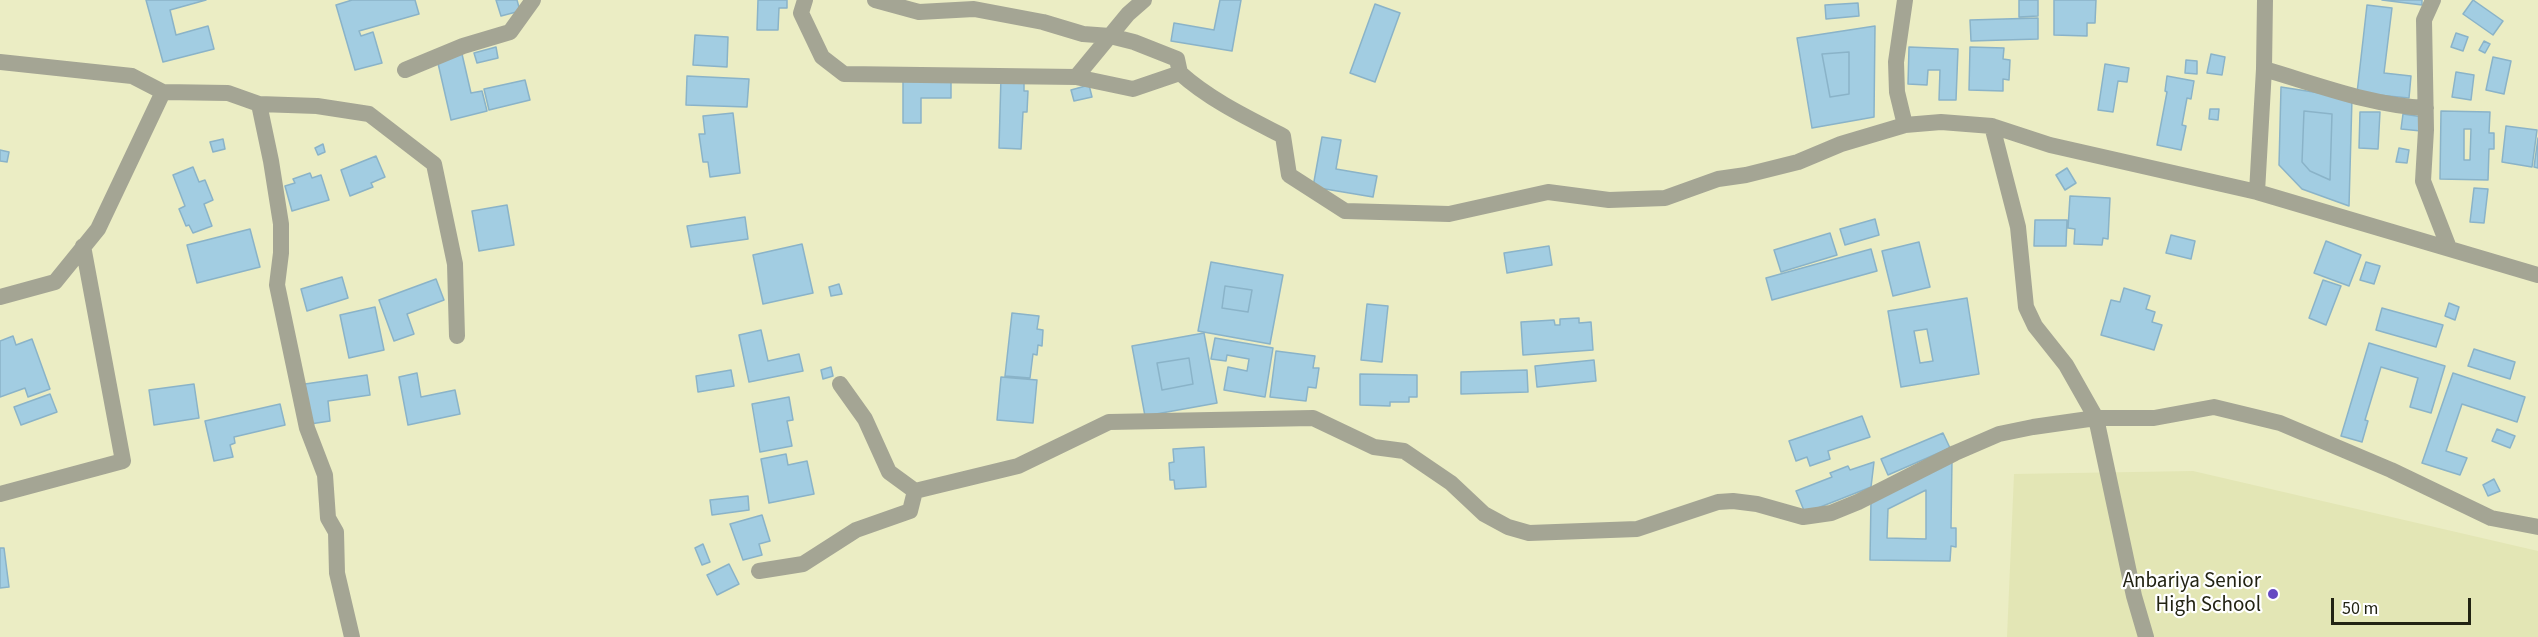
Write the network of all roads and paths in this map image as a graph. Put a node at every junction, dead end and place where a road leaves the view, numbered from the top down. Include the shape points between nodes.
1 (532, 0) edge
2 (805, 0) edge
3 (875, 0) edge
4 (1144, 0) edge
5 (1905, 0) edge
6 (2265, 0) edge
7 (2433, 0) edge
8 (1110, 36) junction
9 (0, 62) edge
10 (2264, 69) junction
11 (405, 70) dead end
12 (1180, 73) junction
13 (1076, 77) junction
14 (163, 92) junction
15 (259, 104) junction
16 (2426, 108) junction
17 (1905, 125) junction
18 (1992, 126) junction
19 (2257, 192) junction
20 (83, 246) junction
21 (2449, 248) junction
22 (2538, 275) edge
23 (0, 297) edge
24 (457, 336) dead end
25 (840, 384) dead end
26 (2096, 418) junction
27 (915, 491) junction
28 (0, 494) edge
29 (2538, 527) edge
30 (759, 571) dead end
31 (351, 637) edge
32 (2146, 637) edge

1 - 11 street via 510,32
2 - 13 street via 801,13 822,57 844,74
3 - 8 street via 919,12 974,9 1083,34
4 - 8 street
5 - 17 street via 1896,62 1897,92
6 - 10 street
7 - 16 street via 2424,20
8 - 12 street via 1177,59
8 - 13 street
9 - 14 street via 132,76
10 - 16 street via 2371,99
10 - 19 street
12 - 13 street via 1133,89
12 - 17 street via 1192,85 1283,136 1288,175 1345,211 1449,214 1548,192 1609,200 1665,198 1718,179 1798,162
14 - 15 street via 228,93
14 - 20 street via 98,229
15 - 24 street via 316,106 369,114 434,164 455,264
15 - 31 street via 281,224 277,285 307,428 325,475 328,518 336,532 337,573
16 - 21 street via 2423,180
17 - 18 street via 1941,122
18 - 19 street via 2050,145
18 - 26 street via 2018,227 2026,308 2066,365
19 - 21 street
20 - 23 street via 55,282
20 - 28 street via 123,461
21 - 22 street
25 - 27 street via 865,419 890,472
26 - 27 street via 1999,434 1831,513 1803,517 1757,504 1718,502 1637,529 1529,533 1508,527 1484,514 1451,483 1404,451 1374,447 1313,418 1109,422 1018,466
26 - 29 street via 2154,418 2214,407 2280,423 2491,518
26 - 32 street
27 - 30 street via 910,511 856,530 803,564

